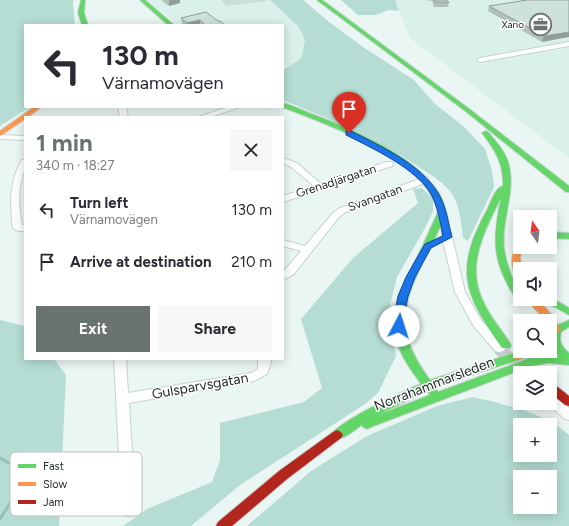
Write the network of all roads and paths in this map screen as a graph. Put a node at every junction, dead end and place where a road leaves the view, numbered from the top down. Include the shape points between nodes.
1 (83, 0) edge
2 (142, 0) edge
3 (319, 0) edge
4 (329, 0) edge
5 (341, 5) dead end
6 (353, 19) junction
7 (85, 24) edge
8 (170, 24) edge
9 (569, 44) edge
10 (480, 60) dead end
11 (453, 100) junction
12 (284, 105) edge
13 (37, 108) edge
14 (233, 108) edge
15 (25, 116) edge
16 (205, 116) edge
17 (24, 117) edge
18 (0, 134) edge
19 (0, 137) edge
20 (24, 138) edge
21 (530, 147) dead end
22 (284, 160) edge
23 (24, 164) edge
24 (389, 164) dead end
25 (507, 178) junction
26 (425, 180) junction
27 (320, 187) junction
28 (569, 190) edge
29 (284, 199) edge
30 (442, 211) junction
31 (22, 228) edge
32 (557, 235) edge
33 (569, 236) edge
34 (447, 237) junction
35 (284, 243) edge
36 (428, 246) junction
37 (307, 250) junction
38 (506, 275) junction
39 (284, 277) edge
40 (513, 282) edge
41 (513, 288) edge
42 (557, 305) edge
43 (526, 306) edge
44 (538, 306) edge
45 (530, 310) dead end
46 (569, 312) edge
47 (546, 314) edge
48 (569, 323) edge
49 (557, 330) edge
50 (503, 347) joint
51 (557, 349) edge
52 (513, 356) edge
53 (120, 360) edge
54 (264, 360) edge
55 (569, 360) edge
56 (428, 386) junction
57 (557, 393) edge
58 (438, 396) junction
59 (123, 399) junction
60 (569, 402) edge
61 (557, 404) edge
62 (569, 415) edge
63 (333, 438) junction
64 (126, 452) edge
65 (223, 526) edge

1 - 7 main road via 81,13
2 - 8 main road
3 - 11 main road
4 - 6 main road
5 - 6 main road
6 - 21 main road
9 - 10 street
11 - 25 main road via 496,145 505,163
11 - 28 main road
12 - 26 main road via 383,150
13 - 15 main road
14 - 16 street
17 - 18 main road
19 - 20 street
22 - 27 street via 294,165
23 - 31 street via 15,188 14,208
24 - 27 street, Grenadjärgatan
25 - 38 main road via 508,191 499,245
25 - 50 main road via 477,236 470,262 470,276 480,310
26 - 30 main road via 435,193
26 - 37 street, Svangatan via 343,210
27 - 29 street, Grenadjärgatan
30 - 34 main road
30 - 36 main road
32 - 33 main road
34 - 36 main road
34 - 50 street via 460,292 477,322
35 - 37 street
36 - 56 main road via 410,277 399,317 404,350
37 - 39 street, Svangatan
38 - 40 main road
38 - 41 main road
42 - 46 main road
43 - 45 main road
44 - 47 main road
48 - 49 main road
51 - 55 main road
52 - 56 main road, Norrahammarsleden
53 - 59 street
54 - 59 street, Gulsparvsgatan via 263,371 254,377
55 - 58 main road, Norrahammarsleden via 548,359 530,362
56 - 58 main road
56 - 63 main road, Norrahammarsleden via 392,402
57 - 60 main road
58 - 63 main road, Norrahammarsleden
59 - 64 street
61 - 62 street
63 - 65 main road, Norrahammarsleden via 274,482

